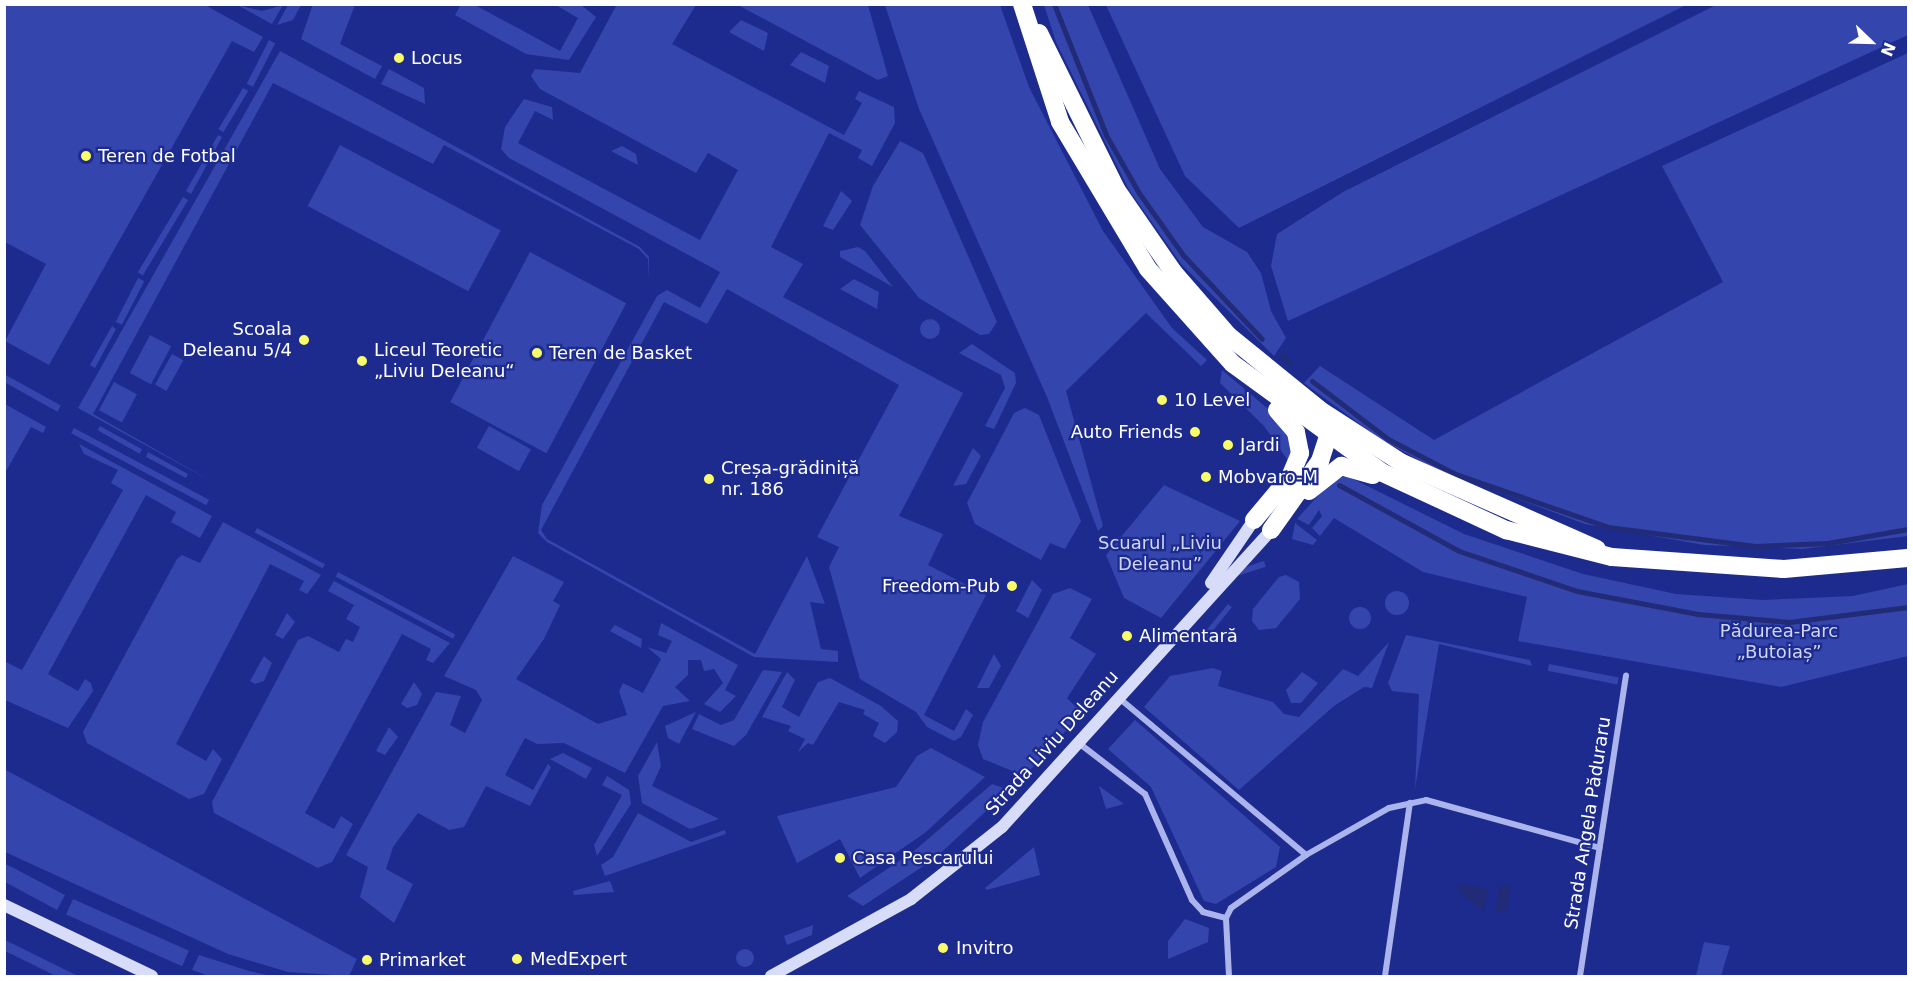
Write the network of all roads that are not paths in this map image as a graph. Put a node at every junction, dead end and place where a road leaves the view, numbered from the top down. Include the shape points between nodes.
1 (1023, 4) edge
2 (1098, 194) junction
3 (1329, 441) junction
4 (1258, 516) junction
5 (1271, 530) junction
6 (1612, 557) junction
7 (1908, 558) edge
8 (1192, 611) junction
9 (1626, 675) dead end
10 (1119, 698) junction
11 (1080, 744) junction
12 (1410, 803) junction
13 (1600, 848) junction
14 (1306, 855) junction
15 (4, 905) edge
16 (1226, 918) junction
17 (152, 976) edge
18 (771, 976) edge
19 (1229, 976) edge
20 (1385, 976) edge
21 (1580, 976) edge

1 - 2 highway via 1045,85
1 - 3 highway via 1079,142 1144,248 1222,339 1315,416
1 - 6 highway via 1116,189 1174,273 1229,336 1320,410 1402,463 1471,497 1565,530
2 - 3 highway via 1148,269 1205,337 1255,383
2 - 4 highway via 1129,255 1196,339 1291,423 1300,441 1297,465
3 - 4 highway
3 - 5 highway
3 - 6 highway via 1351,442 1443,495
4 - 8 main road, Strada Liviu Deleanu
5 - 6 highway via 1332,470 1350,467 1505,539 1559,556
5 - 8 main road, Strada Liviu Deleanu
6 - 7 highway via 1773,569
8 - 10 main road, Strada Liviu Deleanu
9 - 13 street, Strada Angela Păduraru
10 - 11 main road, Strada Liviu Deleanu
10 - 14 street
11 - 16 street via 1145,794 1192,900 1203,912
11 - 18 main road, Strada Liviu Deleanu via 1002,827 940,878 869,926
12 - 13 street via 1443,802
12 - 14 street via 1389,808
12 - 20 street
13 - 21 street, Strada Angela Păduraru
14 - 16 street via 1238,900
15 - 17 main road
16 - 19 street

